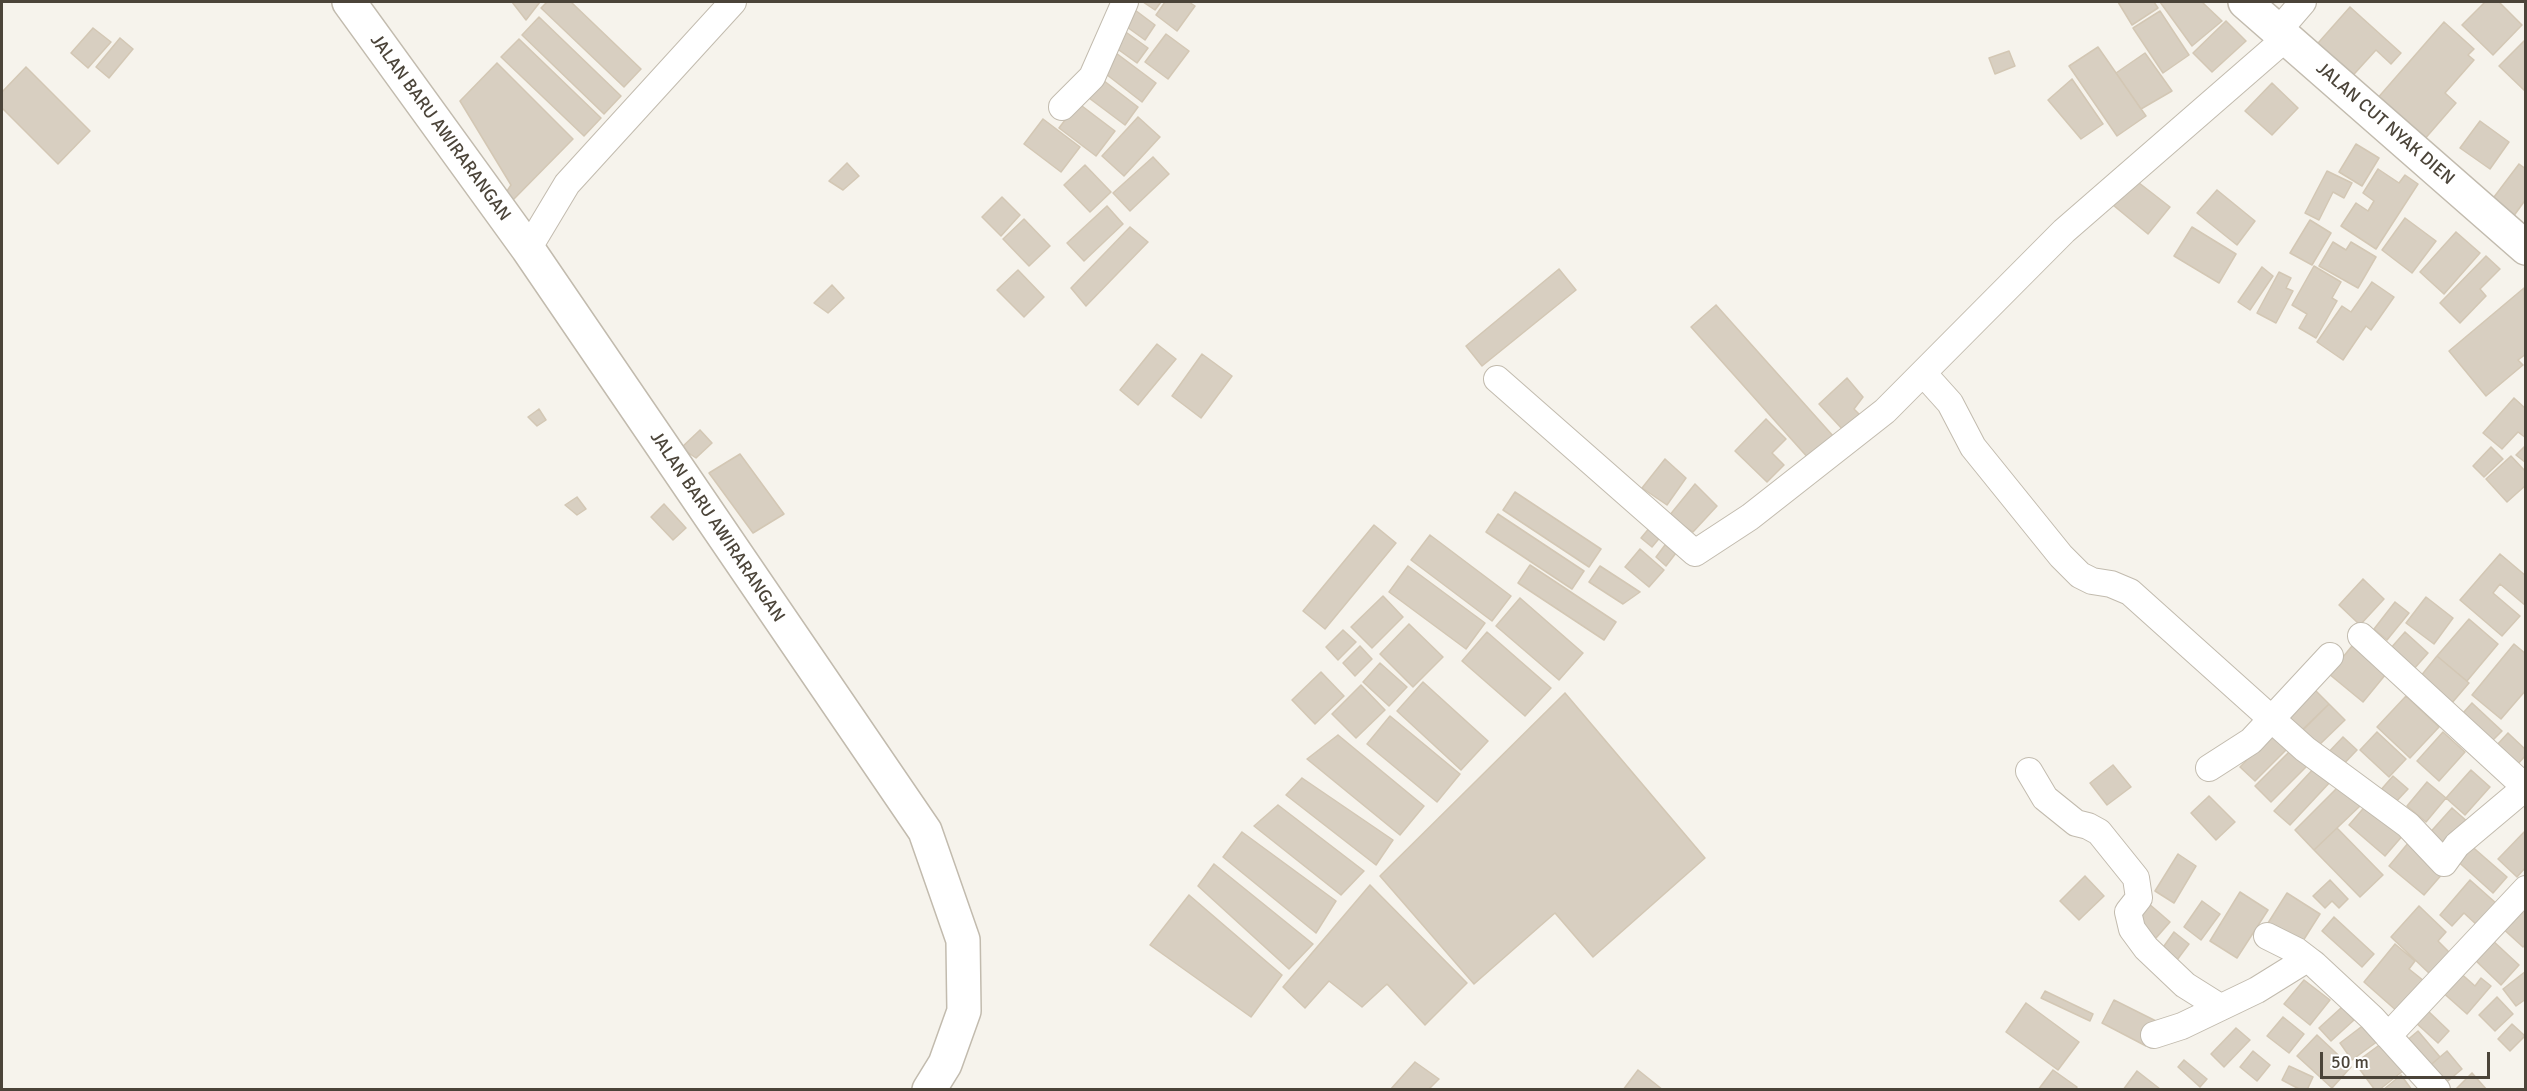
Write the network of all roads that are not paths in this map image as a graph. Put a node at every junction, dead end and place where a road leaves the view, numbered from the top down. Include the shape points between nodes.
1 (349, 2) edge
2 (733, 2) edge
3 (1125, 2) edge
4 (2245, 2) edge
5 (2303, 2) edge
6 (2282, 34) junction
7 (1062, 107) dead end
8 (2526, 248) edge
9 (528, 249) junction
10 (1923, 373) junction
11 (1497, 379) dead end
12 (2361, 636) dead end
13 (2330, 657) dead end
14 (2271, 719) junction
15 (2210, 768) dead end
16 (2029, 771) dead end
17 (2525, 787) edge
18 (2526, 889) edge
19 (2267, 936) dead end
20 (2314, 964) junction
21 (2220, 1006) junction
22 (2154, 1035) dead end
23 (2388, 1036) junction
24 (929, 1089) edge
25 (2437, 1089) edge

1 - 9 street, JALAN BARU AWIRARANGAN
2 - 9 street via 567,184
3 - 7 street via 1092,78
4 - 6 street, JALAN CUT NYAK DIEN
5 - 6 street
6 - 8 street, JALAN CUT NYAK DIEN
6 - 10 street via 2064,231
9 - 24 street, JALAN BARU AWIRARANGAN via 925,831 963,940 964,1011 945,1064
10 - 11 street via 1885,411 1750,517 1695,553
10 - 14 street via 1950,403 1972,447 2080,575 2130,592
12 - 17 street
13 - 14 street
14 - 15 street via 2251,741
14 - 17 street via 2408,825 2445,862 2457,845
16 - 21 street via 2045,798 2076,824 2099,832 2136,878 2139,898 2128,912 2132,929 2146,948 2185,986
18 - 23 street
19 - 20 street
20 - 21 street via 2307,959 2258,990
20 - 23 street
21 - 22 street via 2182,1026
23 - 25 street

